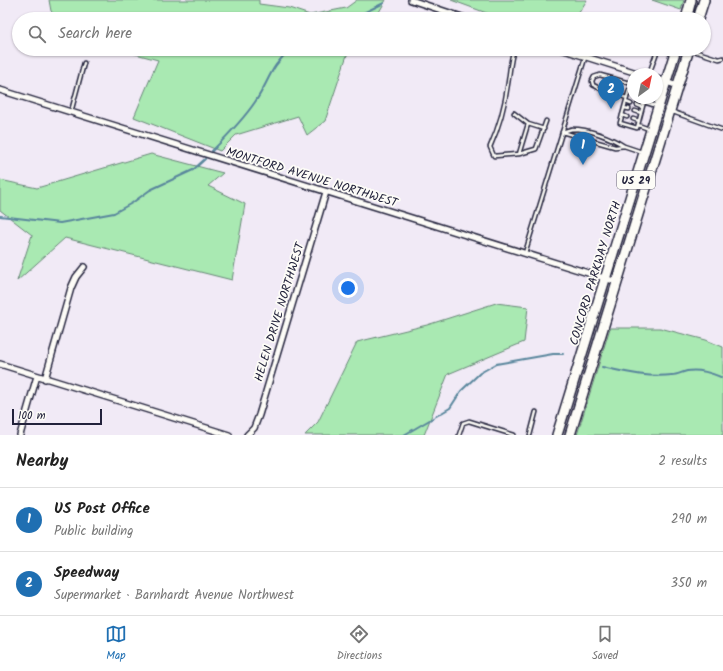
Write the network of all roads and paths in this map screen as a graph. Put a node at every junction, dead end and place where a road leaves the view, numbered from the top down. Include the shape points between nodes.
1 (411, 0) edge
2 (691, 0) edge
3 (704, 0) edge
4 (447, 12) edge
5 (688, 12) edge
6 (700, 12) edge
7 (512, 56) edge
8 (583, 56) edge
9 (655, 56) edge
10 (674, 56) edge
11 (687, 56) edge
12 (708, 56) edge
13 (586, 57) junction
14 (723, 58) edge
15 (84, 63) dead end
16 (651, 68) edge
17 (627, 70) edge
18 (663, 81) edge
19 (627, 82) edge
20 (666, 82) junction
21 (678, 86) junction
22 (0, 90) edge
23 (603, 90) dead end
24 (612, 93) dead end
25 (627, 98) joint
26 (626, 102) joint
27 (643, 104) edge
28 (650, 104) edge
29 (637, 106) dead end
30 (642, 107) junction
31 (658, 107) junction
32 (624, 108) junction
33 (629, 109) dead end
34 (635, 111) dead end
35 (670, 111) junction
36 (71, 112) junction
37 (514, 113) dead end
38 (641, 113) junction
39 (622, 115) junction
40 (627, 117) dead end
41 (633, 119) dead end
42 (639, 120) junction
43 (546, 121) dead end
44 (528, 124) junction
45 (638, 125) junction
46 (544, 129) junction
47 (652, 130) junction
48 (723, 130) edge
49 (562, 132) junction
50 (624, 146) junction
51 (644, 153) junction
52 (519, 154) junction
53 (326, 192) junction
54 (525, 253) junction
55 (84, 267) dead end
56 (605, 278) junction
57 (617, 282) junction
58 (0, 364) edge
59 (37, 376) junction
60 (45, 379) junction
61 (536, 412) dead end
62 (20, 435) edge
63 (229, 435) edge
64 (247, 435) edge
65 (459, 435) edge
66 (514, 435) edge
67 (530, 435) edge
68 (557, 435) edge
69 (570, 435) edge

1 - 4 street
2 - 5 highway
3 - 6 highway
7 - 52 lane via 498,129 490,148 494,156
8 - 13 street
9 - 16 lane
10 - 20 highway, CONCORD PARKWAY NORTH / US 29
11 - 21 highway, CONCORD PARKWAY NORTH / US 29
12 - 14 lane via 719,60
13 - 17 street
13 - 49 lane
15 - 36 lane
18 - 20 street
19 - 23 lane via 600,75 594,77 593,85
20 - 21 street
20 - 31 highway, CONCORD PARKWAY NORTH / US 29
21 - 35 highway, CONCORD PARKWAY NORTH / US 29
22 - 36 street, MONTFORD AVENUE NORTHWEST
24 - 25 lane
25 - 26 lane
26 - 32 lane
27 - 30 lane
28 - 31 lane
29 - 30 lane
30 - 38 lane
31 - 47 highway, CONCORD PARKWAY NORTH / US 29
32 - 33 lane
32 - 39 lane
34 - 38 lane
35 - 48 lane
35 - 57 highway, CONCORD PARKWAY NORTH / US 29
36 - 53 street, MONTFORD AVENUE NORTHWEST
37 - 44 lane
38 - 42 lane
39 - 40 lane
39 - 45 lane via 620,123 637,128
41 - 42 lane
42 - 45 lane
43 - 46 lane
44 - 46 lane
44 - 52 lane
45 - 47 lane
46 - 52 lane via 536,148
47 - 51 highway, CONCORD PARKWAY NORTH / US 29
49 - 50 lane via 615,148
49 - 50 lane via 585,130
49 - 54 lane
50 - 51 lane
51 - 56 highway, CONCORD PARKWAY NORTH / US 29
53 - 54 street, MONTFORD AVENUE NORTHWEST
53 - 64 street, HELEN DRIVE NORTHWEST via 259,415 254,428
54 - 56 street, MONTFORD AVENUE NORTHWEST
55 - 60 street via 71,288
56 - 57 street, MONTFORD AVENUE NORTHWEST
56 - 68 highway, CONCORD PARKWAY NORTH / US 29
57 - 69 highway, CONCORD PARKWAY NORTH / US 29
58 - 59 street
59 - 60 street
59 - 62 street
60 - 63 street
61 - 67 lane
65 - 66 lane via 463,423 469,421

